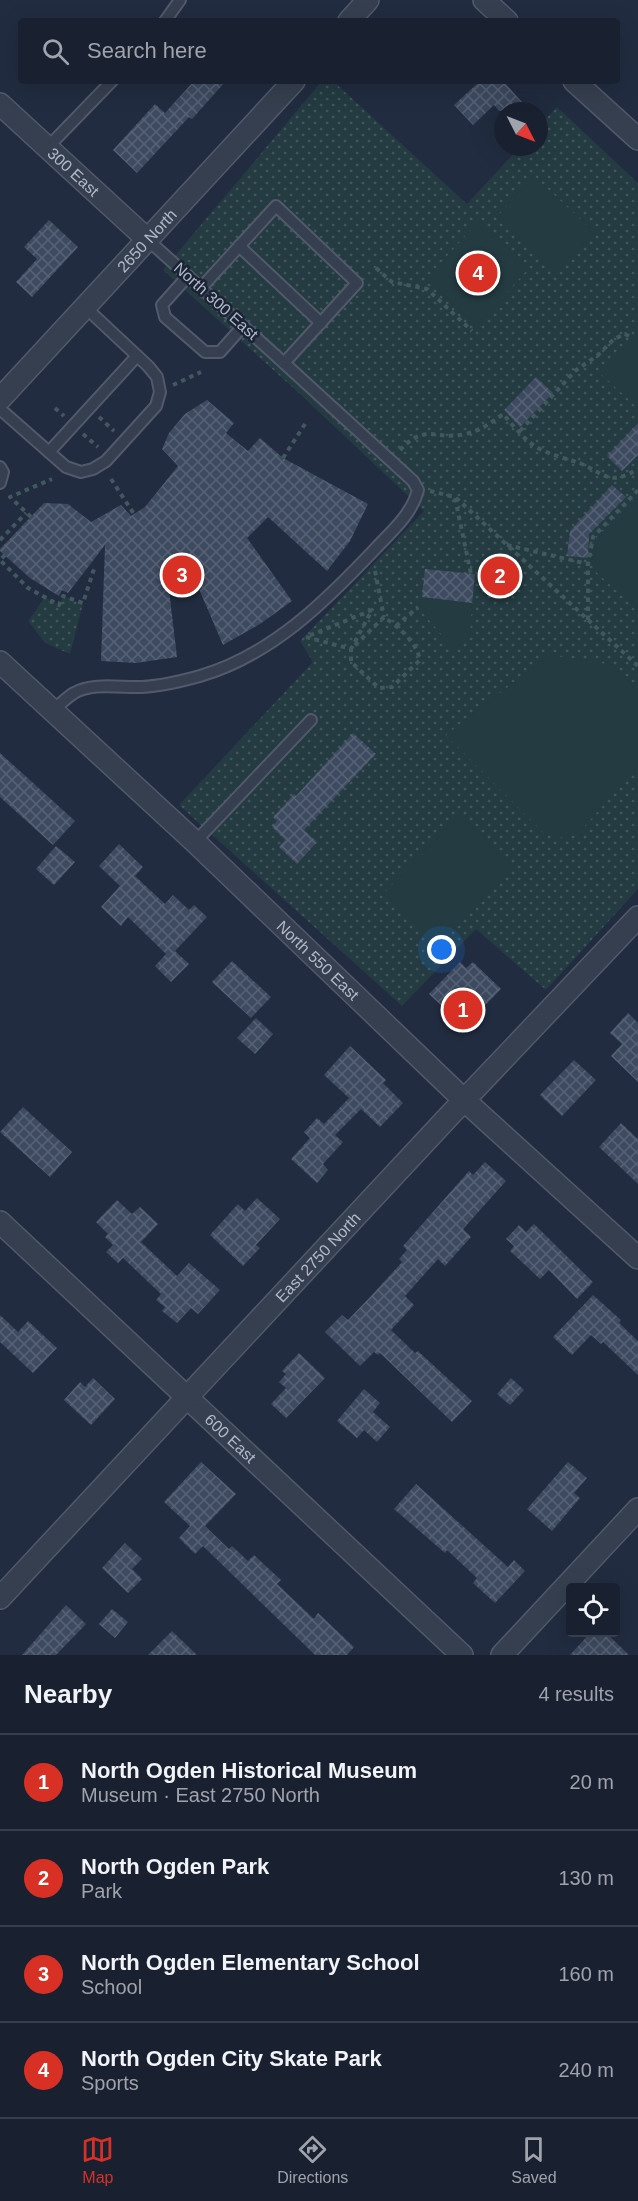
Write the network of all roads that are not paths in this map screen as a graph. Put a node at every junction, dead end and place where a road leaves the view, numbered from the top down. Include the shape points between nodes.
1 (180, 0) edge
2 (368, 0) edge
3 (484, 0) edge
4 (167, 18) edge
5 (351, 18) edge
6 (504, 18) edge
7 (109, 84) edge
8 (291, 84) edge
9 (577, 84) edge
10 (0, 104) edge
11 (638, 140) edge
12 (48, 147) junction
13 (148, 240) junction
14 (239, 246) junction
15 (188, 276) junction
16 (201, 288) junction
17 (85, 307) junction
18 (321, 322) junction
19 (243, 326) junction
20 (137, 356) junction
21 (284, 363) junction
22 (0, 399) edge
23 (0, 408) edge
24 (49, 452) junction
25 (0, 467) edge
26 (0, 483) edge
27 (0, 662) edge
28 (53, 711) junction
29 (311, 720) dead end
30 (195, 842) junction
31 (638, 917) edge
32 (464, 1100) junction
33 (0, 1222) edge
34 (638, 1258) edge
35 (187, 1398) junction
36 (638, 1509) edge
37 (0, 1598) edge
38 (462, 1655) edge
39 (502, 1655) edge

1 - 4 lane
2 - 5 street
3 - 6 street
7 - 12 lane
8 - 13 street, 2650 North
9 - 11 street
10 - 12 street, 300 East
12 - 13 street, 300 East
13 - 15 lane, North 300 East
13 - 17 street, 2650 North
14 - 16 lane
14 - 18 lane
14 - 18 lane via 276,207 357,283
15 - 16 lane, North 300 East
15 - 19 lane via 162,305 165,317 205,352 220,352
16 - 19 lane, North 300 East
17 - 20 lane
17 - 22 street, 2650 North
18 - 21 lane
19 - 21 lane, North 300 East
20 - 24 lane
20 - 24 lane via 157,377 160,392 156,406 106,461 81,472 66,467
21 - 28 lane, North 300 East via 413,481 418,490 415,503 345,582 288,632 247,658 200,676 145,687 87,688 74,693
23 - 24 lane
25 - 26 lane
27 - 28 street, North 550 East
28 - 30 street, North 550 East
29 - 30 lane
30 - 32 street, North 550 East
31 - 32 street, East 2750 North
32 - 34 street, North 550 East
32 - 35 street, East 2750 North
33 - 35 street, 600 East
35 - 37 street, East 2750 North
35 - 38 street, 600 East
36 - 39 street

